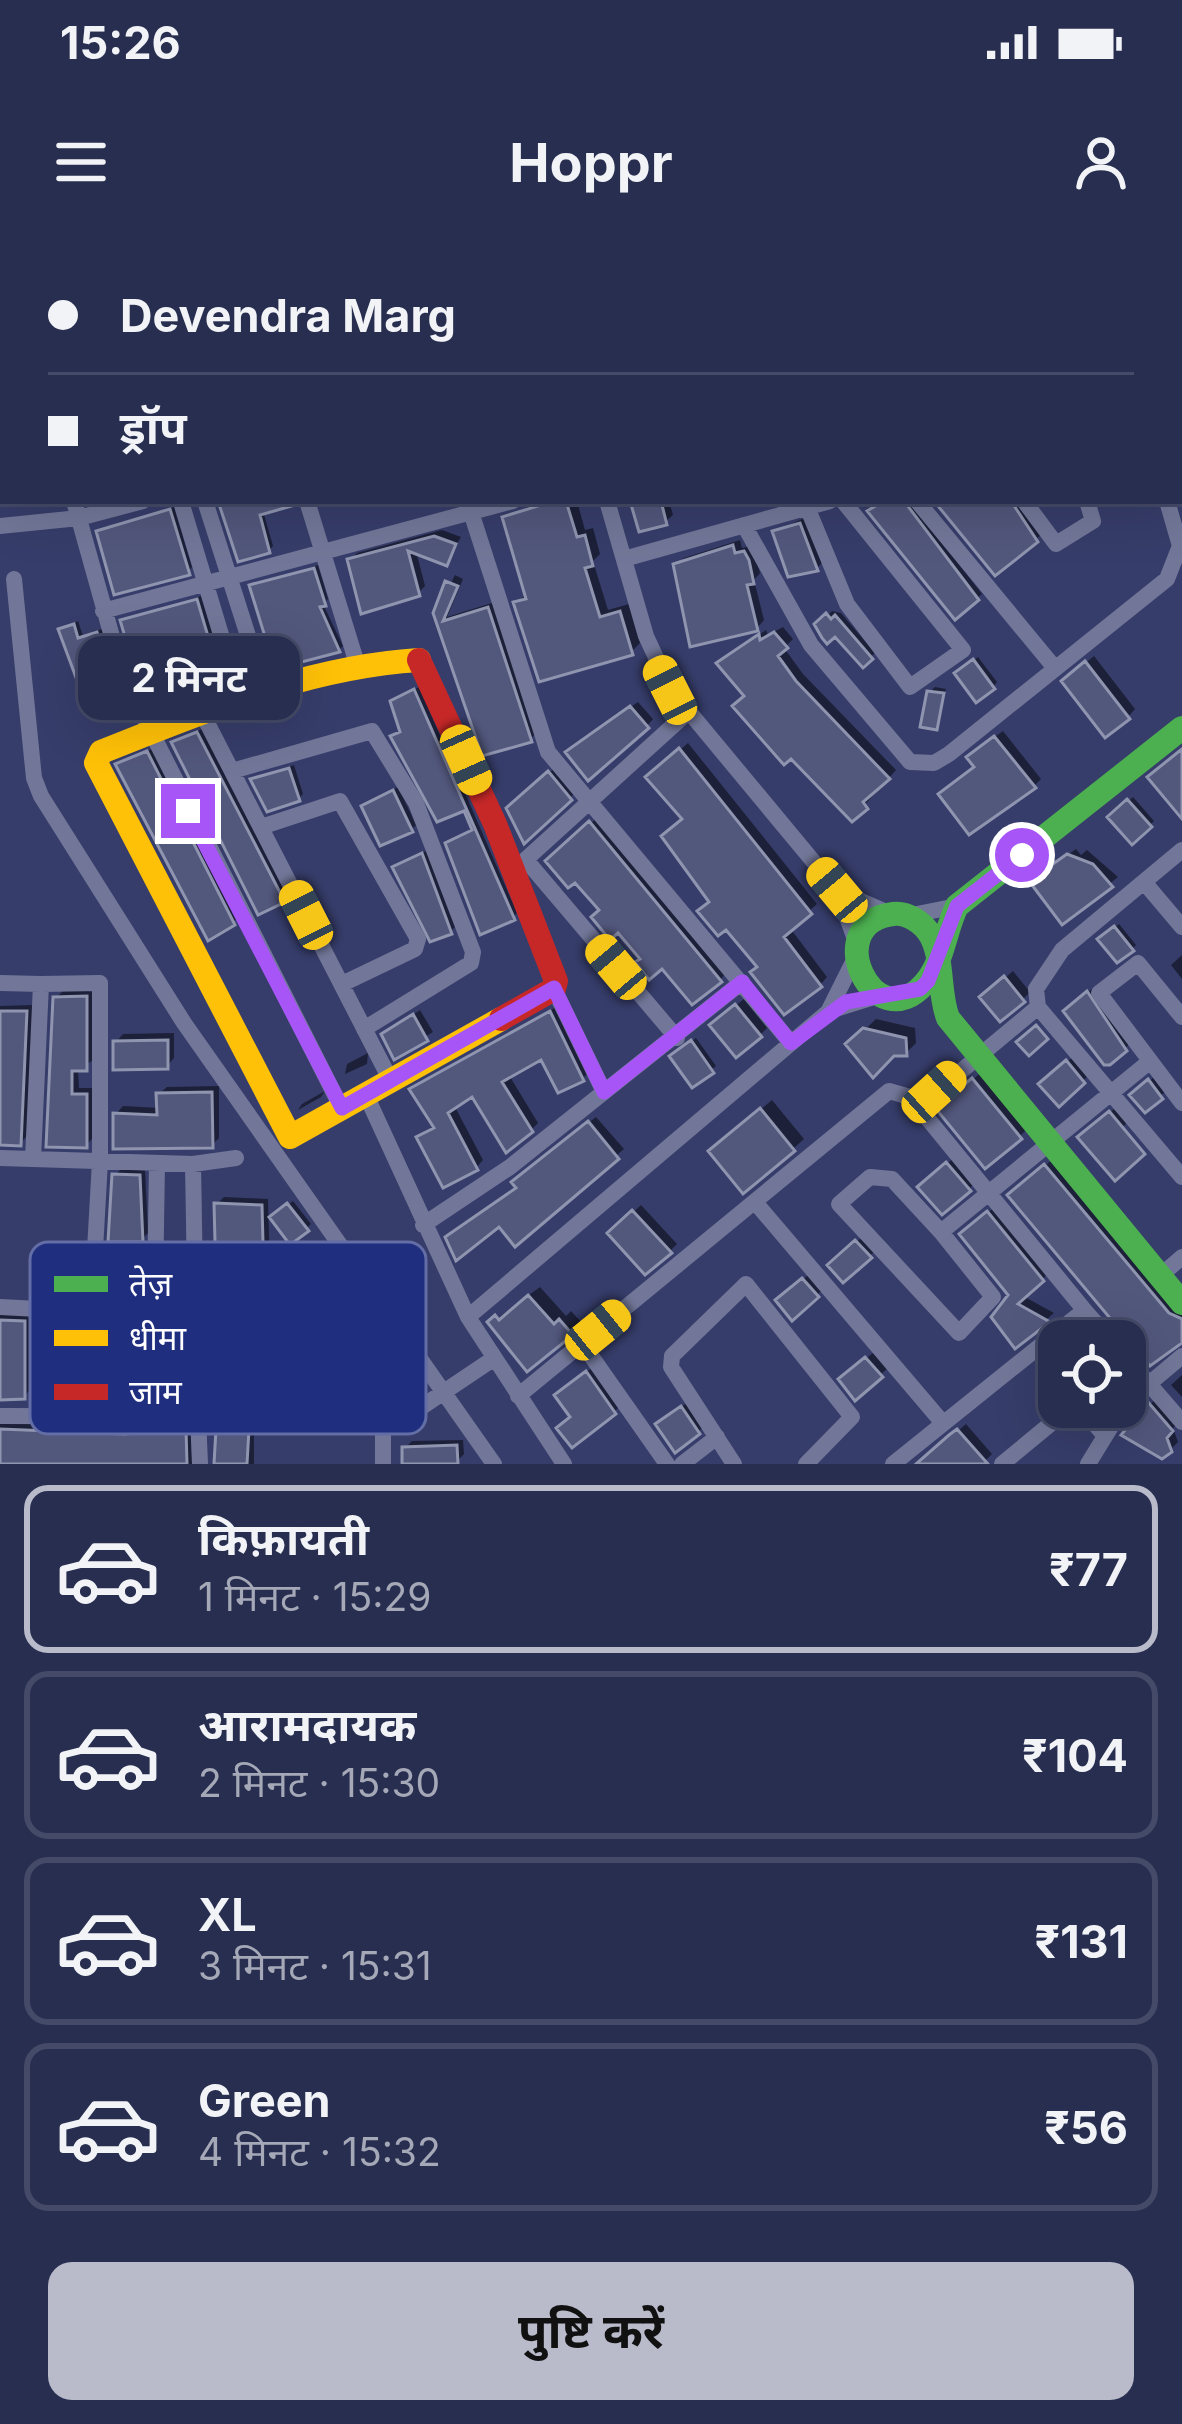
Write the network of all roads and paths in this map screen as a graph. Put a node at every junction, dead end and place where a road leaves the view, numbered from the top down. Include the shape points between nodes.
1 (121, 504) edge
2 (207, 504) edge
3 (308, 504) edge
4 (502, 504) edge
5 (608, 504) edge
6 (818, 504) edge
7 (845, 504) edge
8 (919, 504) edge
9 (1026, 504) edge
10 (1088, 504) edge
11 (1168, 504) edge
12 (182, 506) dead end
13 (807, 507) junction
14 (77, 510) edge
15 (471, 512) junction
16 (744, 525) junction
17 (0, 526) edge
18 (322, 552) junction
19 (624, 559) junction
20 (228, 577) junction
21 (14, 579) dead end
22 (207, 583) junction
23 (103, 611) junction
24 (358, 667) junction
25 (1054, 667) junction
26 (266, 692) junction
27 (241, 700) junction
28 (202, 713) junction
29 (687, 713) junction
30 (1182, 728) edge
31 (150, 733) junction
32 (232, 771) junction
33 (590, 803) junction
34 (261, 827) junction
35 (1182, 850) edge
36 (519, 865) junction
37 (1144, 882) junction
38 (837, 890) junction
39 (957, 906) junction
40 (899, 915) junction
41 (1182, 927) edge
42 (855, 951) junction
43 (936, 958) junction
44 (742, 982) junction
45 (0, 983) edge
46 (41, 984) junction
47 (341, 984) junction
48 (554, 988) junction
49 (881, 994) junction
50 (909, 995) junction
51 (1039, 1007) junction
52 (829, 1011) junction
53 (1182, 1017) edge
54 (948, 1018) junction
55 (364, 1029) junction
56 (677, 1038) junction
57 (791, 1043) junction
58 (976, 1053) junction
59 (1149, 1062) junction
60 (391, 1081) junction
61 (604, 1092) junction
62 (1113, 1092) junction
63 (366, 1096) junction
64 (1182, 1103) edge
65 (918, 1107) junction
66 (342, 1108) junction
67 (1049, 1140) junction
68 (0, 1158) edge
69 (236, 1158) dead end
70 (33, 1159) junction
71 (100, 1162) junction
72 (157, 1163) junction
73 (193, 1164) junction
74 (1182, 1175) edge
75 (991, 1191) junction
76 (755, 1202) junction
77 (423, 1225) junction
78 (941, 1232) junction
79 (94, 1242) edge
80 (156, 1242) edge
81 (194, 1242) edge
82 (338, 1242) edge
83 (1182, 1257) edge
84 (1160, 1276) junction
85 (1182, 1303) edge
86 (0, 1307) edge
87 (30, 1309) edge
88 (1086, 1312) junction
89 (468, 1317) junction
90 (1093, 1320) edge
91 (582, 1343) junction
92 (1182, 1356) edge
93 (493, 1359) junction
94 (426, 1367) edge
95 (1146, 1380) edge
96 (1150, 1384) junction
97 (1146, 1387) edge
98 (445, 1394) junction
99 (518, 1396) junction
100 (426, 1404) edge
101 (0, 1416) edge
102 (30, 1417) edge
103 (943, 1422) junction
104 (1182, 1423) edge
105 (1049, 1428) edge
106 (1097, 1428) edge
107 (1110, 1428) edge
108 (199, 1434) edge
109 (1105, 1436) junction
110 (717, 1437) junction
111 (200, 1464) edge
112 (494, 1464) edge
113 (564, 1464) edge
114 (667, 1464) edge
115 (682, 1464) edge
116 (734, 1464) edge
117 (806, 1464) edge
118 (893, 1464) edge
119 (1002, 1464) edge
120 (1088, 1464) edge

1 - 14 street
2 - 20 street
3 - 18 street
4 - 15 street
5 - 19 street
6 - 13 street
7 - 13 street via 963,650 910,687 847,604
8 - 25 street
9 - 10 street via 1056,544 1093,521
11 - 25 street via 1180,546 1174,571
12 - 22 street
13 - 16 street
14 - 17 street
14 - 23 street
15 - 18 street
15 - 33 street via 548,752
16 - 19 street
16 - 25 street via 811,645 910,762 934,763
18 - 20 street
18 - 24 street
19 - 29 street via 646,636
20 - 22 street
20 - 26 street
21 - 82 street via 41,796 184,1023
22 - 23 street
22 - 27 street
23 - 31 street
24 - 26 street
24 - 36 street via 422,662
26 - 27 street
27 - 28 street
28 - 31 street
28 - 32 street
29 - 33 street
29 - 38 street
30 - 39 street
31 - 66 street
31 - 66 street via 98,757 119,812 290,1136
32 - 34 street
32 - 55 street via 372,731 416,802 471,963
33 - 36 street
33 - 44 street
34 - 47 street
34 - 47 street via 340,801 418,940 415,949
35 - 37 street
36 - 48 street
36 - 56 street
37 - 41 street
37 - 51 street via 1062,950 1036,989
38 - 40 street
38 - 42 street
39 - 40 street
39 - 43 street
40 - 42 street via 870,923
40 - 43 street via 929,932
42 - 49 street via 862,981
42 - 52 street
43 - 50 street via 928,981
43 - 54 street via 936,989
44 - 56 street
44 - 57 street
45 - 46 street
46 - 70 street
46 - 71 street via 103,988
47 - 55 street
48 - 60 street
48 - 61 street
49 - 50 street
49 - 52 street
50 - 54 street
51 - 58 street
51 - 62 street
52 - 57 street
53 - 59 street via 1138,963 1099,993
54 - 58 street
55 - 60 street
56 - 61 street
57 - 89 street
58 - 65 street
58 - 67 street
59 - 62 street
59 - 64 street
60 - 63 street
61 - 77 street
62 - 67 street
62 - 74 street
63 - 66 street
63 - 77 street
65 - 75 street
65 - 76 street via 889,1090
67 - 75 street
67 - 84 street
68 - 70 street
69 - 73 street
70 - 71 street
71 - 72 street
71 - 79 street
72 - 73 street
72 - 80 street
73 - 81 street
75 - 78 street
75 - 88 street
76 - 91 street
76 - 103 street
77 - 89 street
78 - 78 street via 993,1297 959,1333 838,1204 871,1177 892,1179
83 - 84 street
84 - 85 street
86 - 87 street
88 - 90 street
88 - 103 street
89 - 93 street
91 - 99 street
91 - 114 street
92 - 96 street
93 - 98 street
93 - 99 street
94 - 98 street
95 - 96 street
96 - 97 street
96 - 104 street
98 - 100 street
98 - 112 street
99 - 113 street
101 - 102 street
103 - 118 street
105 - 119 street
106 - 109 street
107 - 109 street
108 - 111 street
109 - 120 street
110 - 115 street
110 - 116 street
110 - 117 street via 672,1356 746,1284 852,1417

